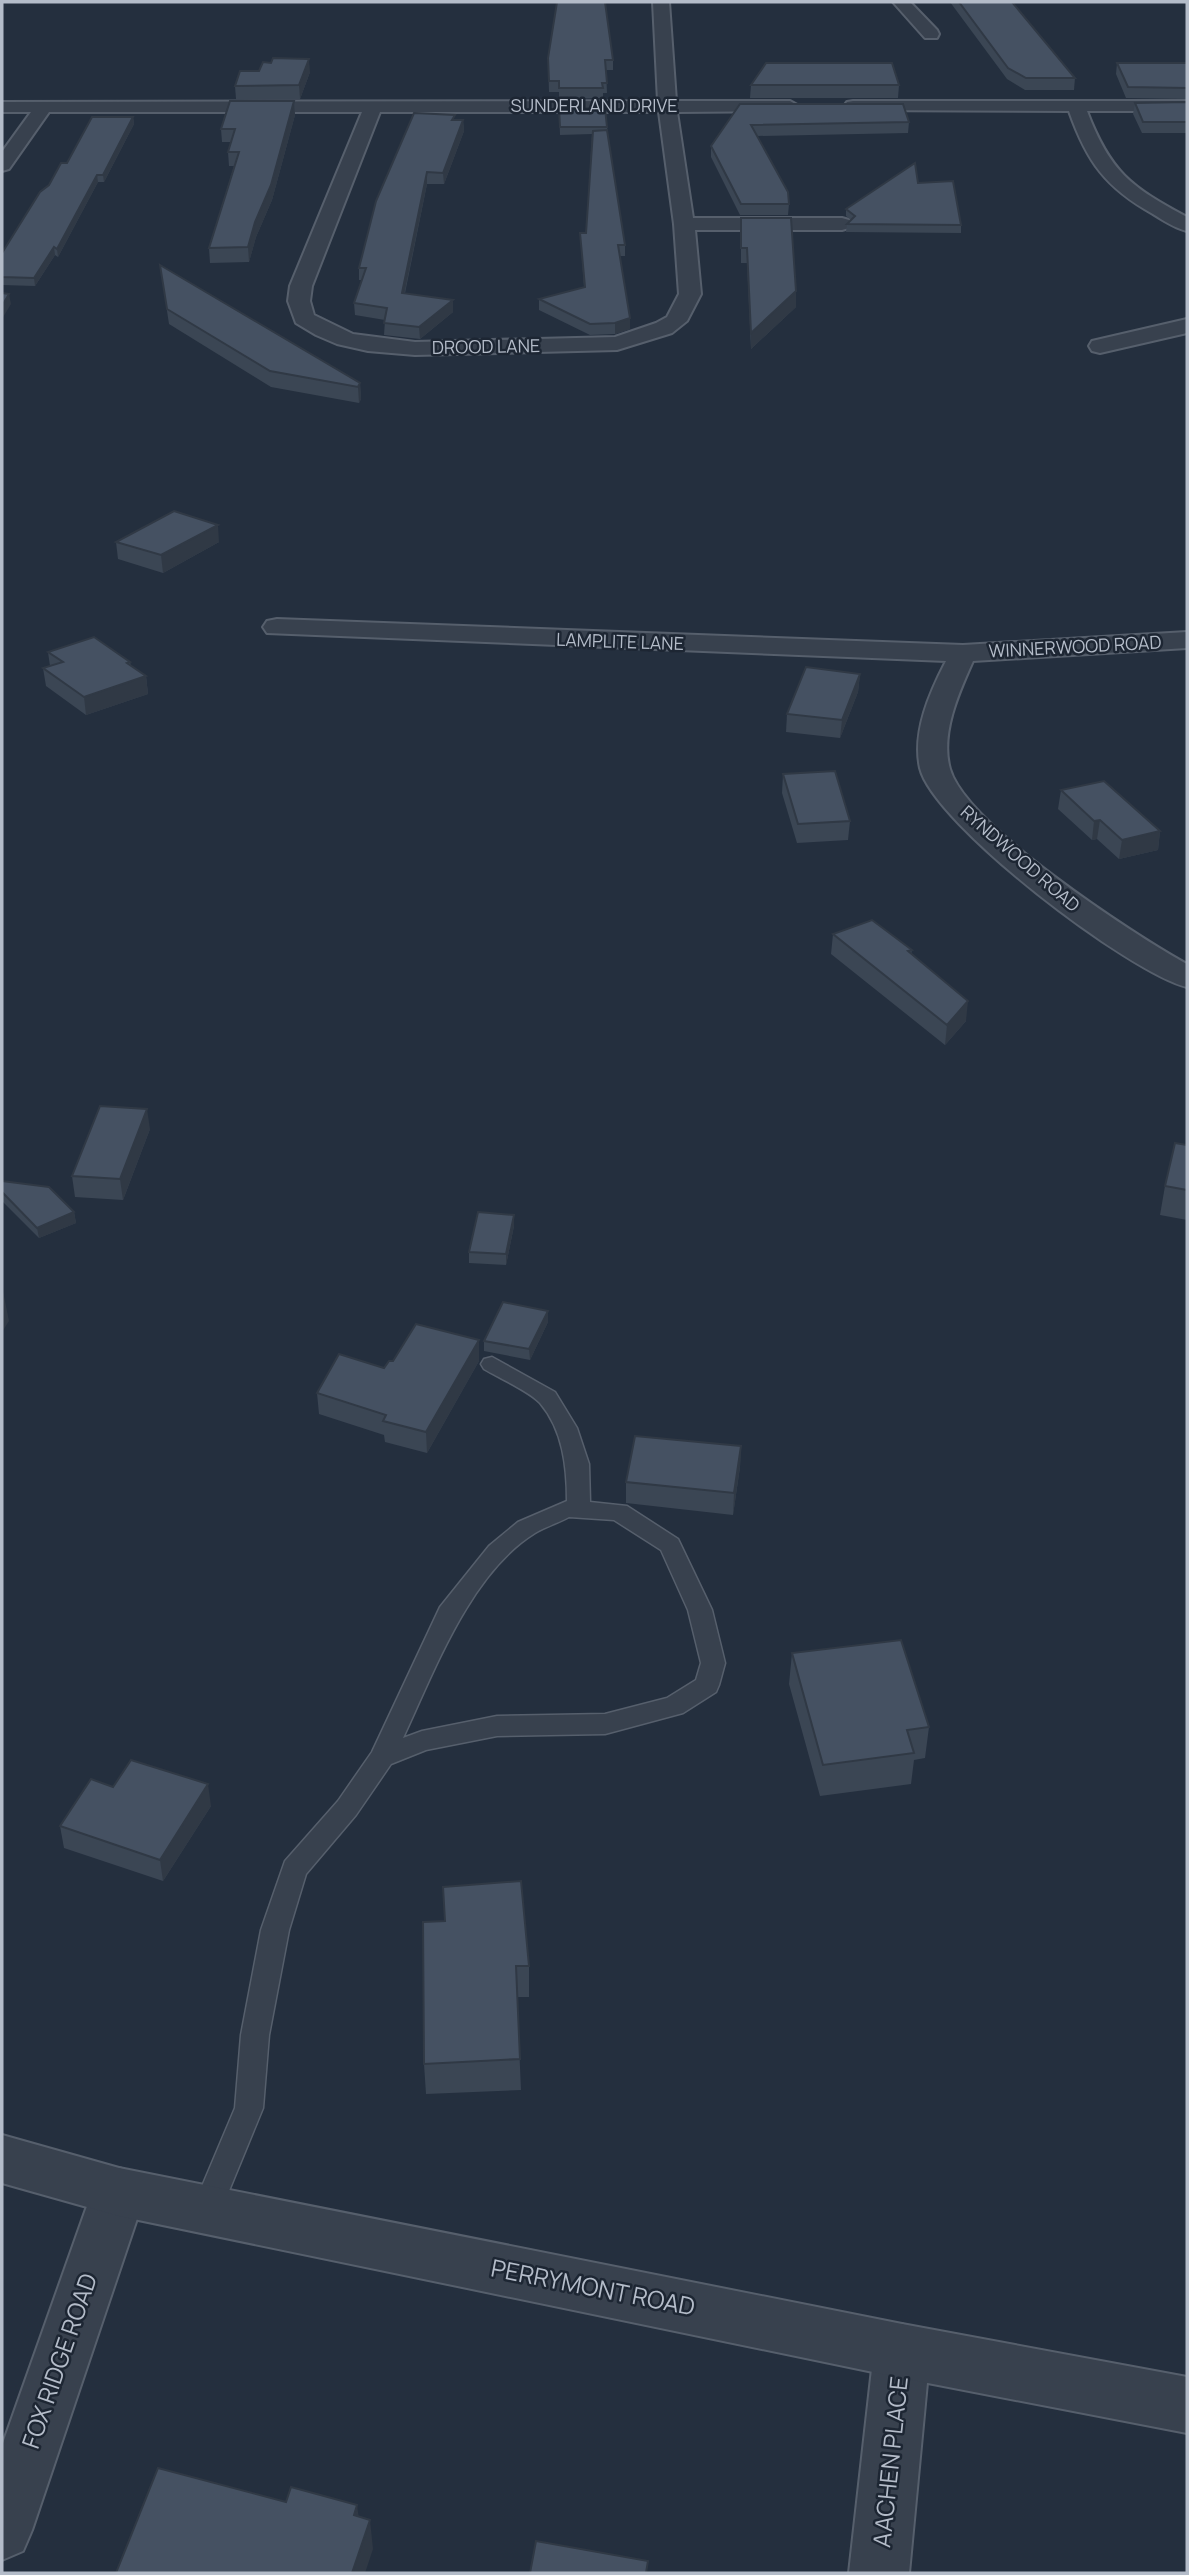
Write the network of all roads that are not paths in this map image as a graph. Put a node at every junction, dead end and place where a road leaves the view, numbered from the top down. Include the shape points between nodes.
1 (661, 2) edge
2 (901, 2) edge
3 (931, 34) dead end
4 (668, 106) junction
5 (804, 106) edge
6 (832, 106) edge
7 (1076, 106) junction
8 (1187, 106) edge
9 (2, 107) edge
10 (373, 107) junction
11 (43, 108) junction
12 (2, 165) edge
13 (684, 224) junction
14 (842, 224) dead end
15 (1187, 225) edge
16 (1187, 326) edge
17 (1100, 346) dead end
18 (277, 627) dead end
19 (1187, 640) edge
20 (963, 653) junction
21 (1187, 977) edge
22 (492, 1364) dead end
23 (579, 1510) junction
24 (382, 1757) junction
25 (2, 2159) edge
26 (119, 2192) junction
27 (208, 2210) junction
28 (902, 2351) junction
29 (1187, 2405) edge
30 (2, 2530) edge
31 (878, 2573) edge

1 - 4 street, DROOD LANE
2 - 3 street
4 - 5 street, SUNDERLAND DRIVE
4 - 10 street, SUNDERLAND DRIVE
4 - 13 street, DROOD LANE
6 - 7 street
7 - 8 street
7 - 15 street via 1100,161 1134,195
9 - 11 street, SUNDERLAND DRIVE
10 - 11 street, SUNDERLAND DRIVE
10 - 13 street, DROOD LANE via 300,294 303,318 332,334 385,346 431,348 594,345 650,334 676,321 690,294
11 - 12 street
13 - 14 street
16 - 17 street
18 - 20 street, LAMPLITE LANE
19 - 20 street, WINNERWOOD ROAD
20 - 21 street, RYNDWOOD ROAD via 942,706 933,753 935,772 948,795 970,821 1088,917
22 - 23 lane via 547,1397 566,1428 578,1464
23 - 24 lane via 566,1509 526,1528 497,1552 449,1613
23 - 24 lane via 619,1512 670,1545 700,1610 713,1664 707,1685 674,1706 606,1724 497,1726 422,1741
24 - 27 lane via 347,1808 294,1869 275,1930 258,2022 249,2108
25 - 26 street, PERRYMONT ROAD
26 - 27 street, PERRYMONT ROAD
26 - 30 street, FOX RIDGE ROAD
27 - 28 street, PERRYMONT ROAD
28 - 29 street, PERRYMONT ROAD
28 - 31 street, AACHEN PLACE

